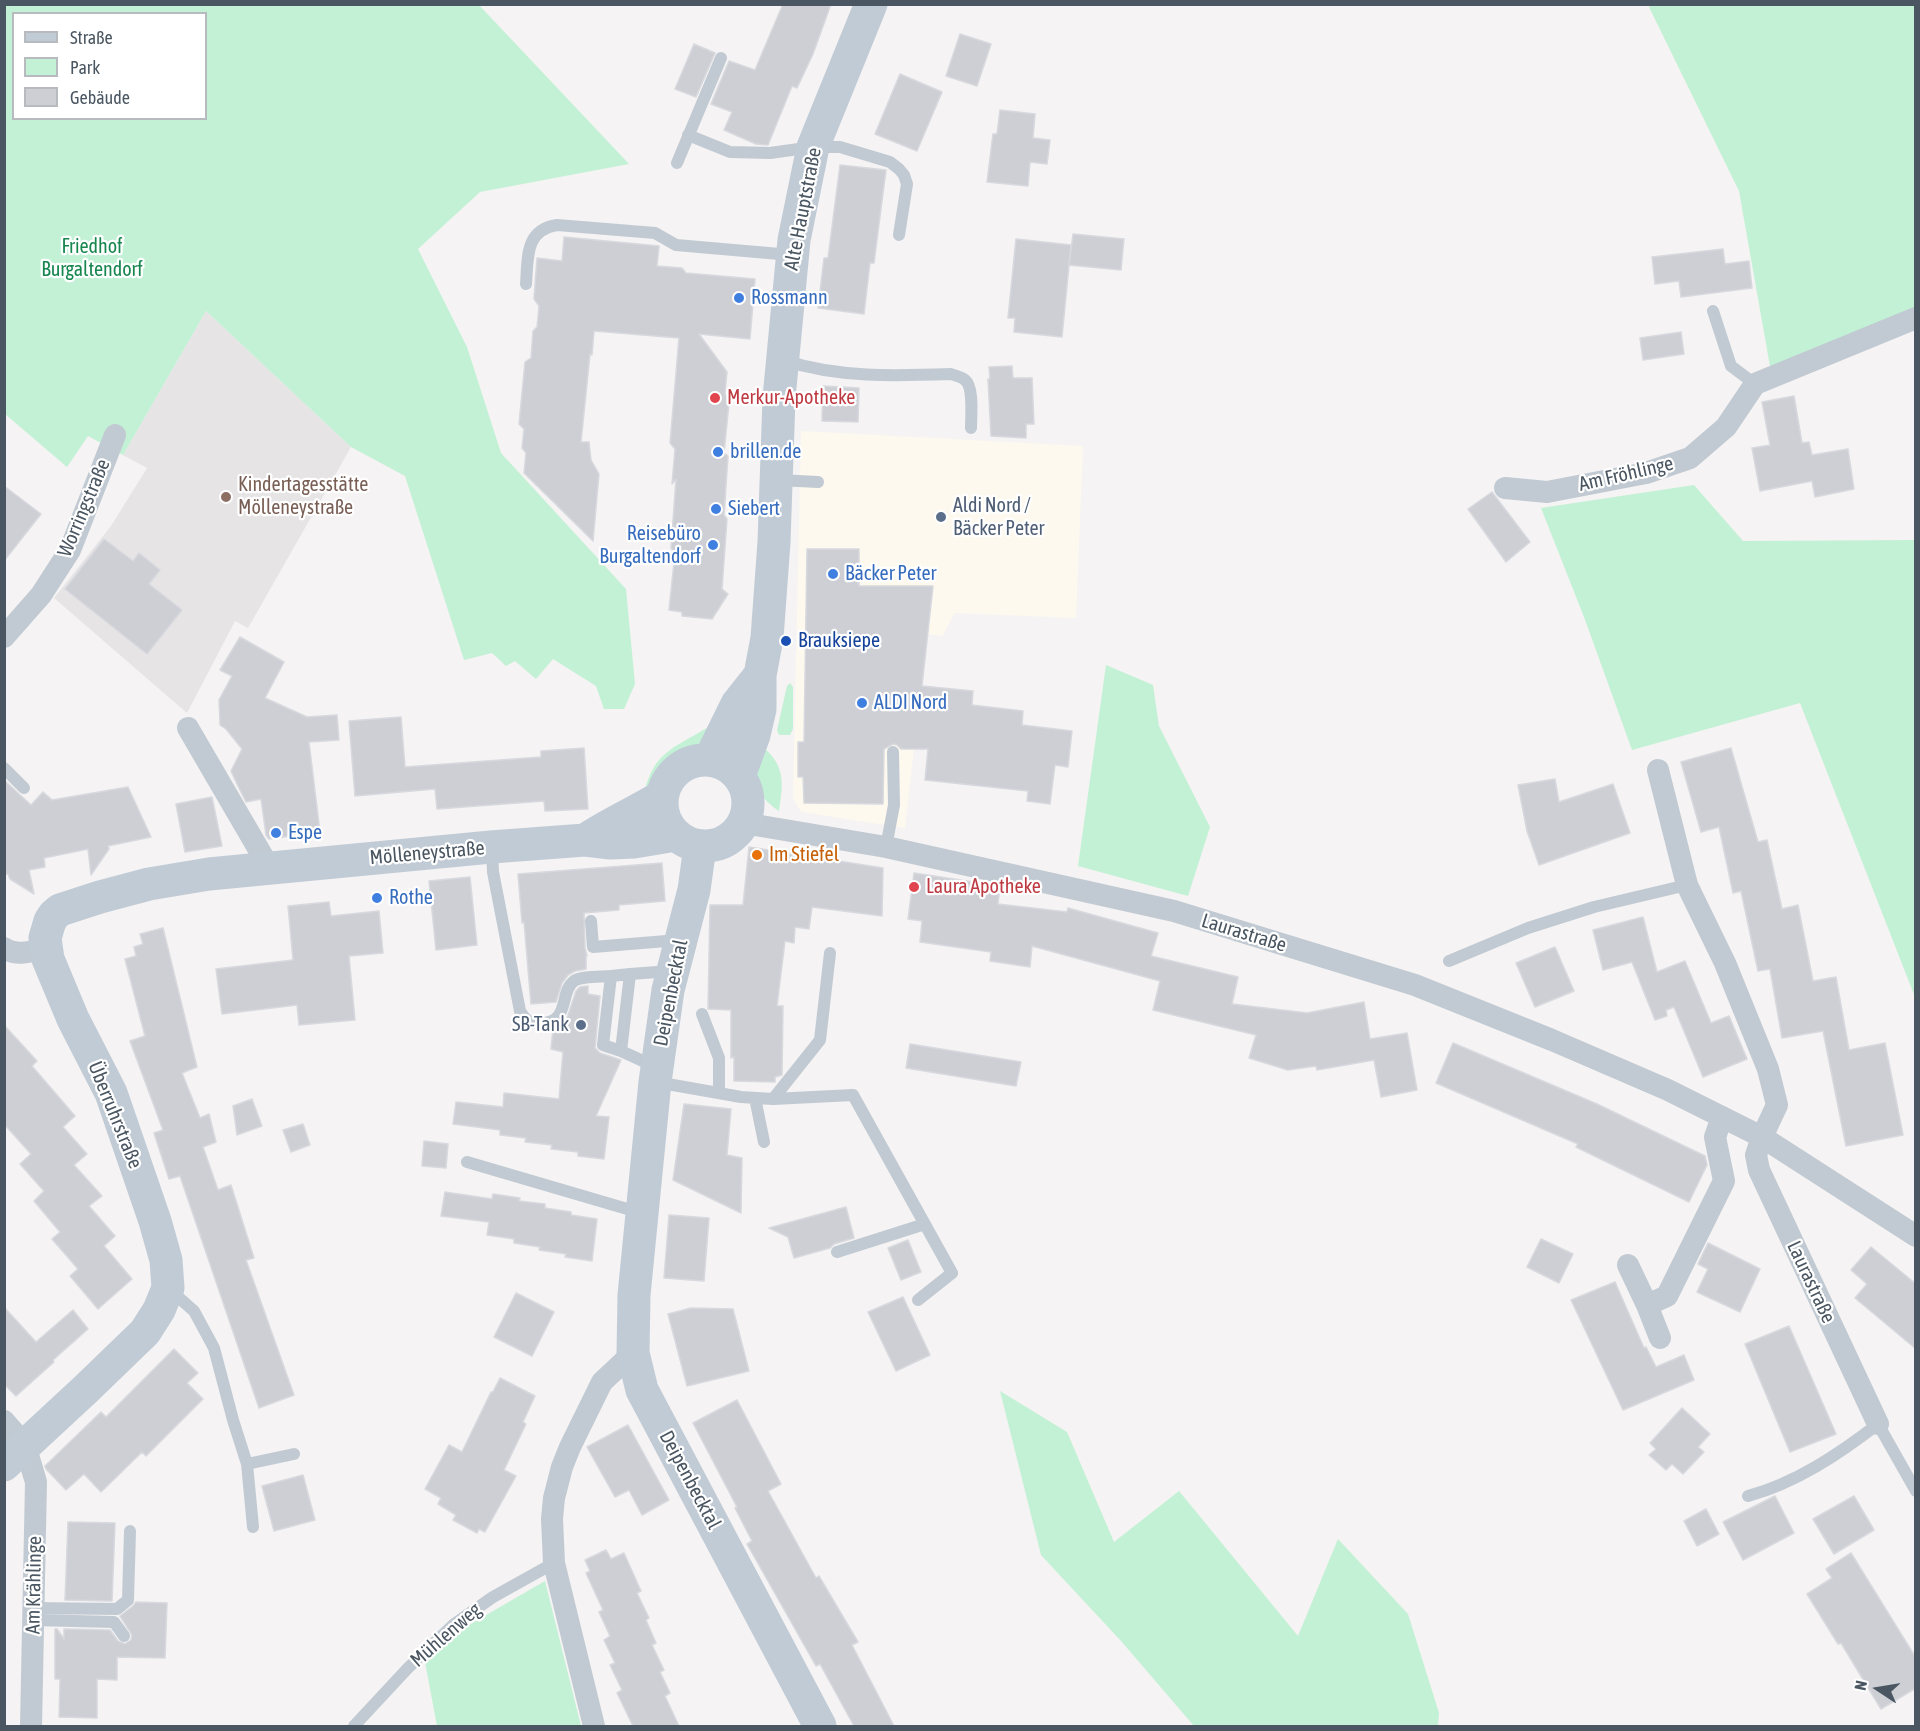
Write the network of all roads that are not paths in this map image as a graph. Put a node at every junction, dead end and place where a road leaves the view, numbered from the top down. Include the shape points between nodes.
1 (871, 4) edge
2 (721, 58) dead end
3 (688, 135) junction
4 (813, 147) junction
5 (677, 163) dead end
6 (899, 235) dead end
7 (792, 255) junction
8 (526, 284) dead end
9 (1713, 311) dead end
10 (1916, 318) edge
11 (782, 360) junction
12 (1755, 384) junction
13 (971, 428) dead end
14 (115, 435) dead end
15 (777, 480) junction
16 (818, 482) dead end
17 (1505, 488) dead end
18 (4, 637) edge
19 (760, 675) junction
20 (188, 728) dead end
21 (893, 752) dead end
22 (710, 759) junction
23 (4, 768) edge
24 (1658, 770) dead end
25 (739, 776) junction
26 (24, 788) dead end
27 (661, 797) junction
28 (743, 822) junction
29 (585, 840) junction
30 (688, 841) junction
31 (491, 847) junction
32 (886, 847) junction
33 (269, 867) junction
34 (1687, 885) junction
35 (591, 921) dead end
36 (4, 948) edge
37 (46, 948) junction
38 (830, 953) dead end
39 (676, 956) junction
40 (1449, 961) dead end
41 (630, 974) junction
42 (611, 976) junction
43 (702, 1014) dead end
44 (621, 1051) junction
45 (656, 1075) junction
46 (719, 1093) junction
47 (755, 1098) junction
48 (773, 1099) junction
49 (1722, 1117) junction
50 (1762, 1137) junction
51 (764, 1142) dead end
52 (467, 1162) dead end
53 (642, 1214) junction
54 (925, 1224) junction
55 (1916, 1236) edge
56 (837, 1252) dead end
57 (1628, 1264) dead end
58 (168, 1288) junction
59 (918, 1300) dead end
60 (1647, 1305) junction
61 (1660, 1338) dead end
62 (633, 1353) junction
63 (4, 1421) edge
64 (1878, 1424) junction
65 (294, 1454) dead end
66 (15, 1455) edge
67 (247, 1464) junction
68 (1916, 1491) edge
69 (1748, 1496) dead end
70 (253, 1527) dead end
71 (130, 1531) dead end
72 (554, 1563) junction
73 (33, 1614) junction
74 (124, 1636) dead end
75 (31, 1726) edge
76 (354, 1726) edge
77 (594, 1726) edge
78 (820, 1726) edge

1 - 4 main road, Alte Hauptstraße
2 - 3 lane
3 - 4 lane via 729,152 748,154
3 - 5 lane
4 - 6 lane via 840,147 899,168 907,184
4 - 7 main road, Alte Hauptstraße
7 - 8 lane via 676,245 655,233 557,225 537,233 529,250
7 - 11 main road, Alte Hauptstraße
9 - 12 lane via 1731,366
10 - 12 street
11 - 13 lane via 806,368 878,376 959,376 971,387
11 - 15 main road, Alte Hauptstraße
12 - 17 street, Am Fröhlinge via 1726,427 1690,458 1646,473 1546,492
14 - 18 street, Worringstraße via 70,550 41,595
15 - 16 lane
15 - 19 main road, Alte Hauptstraße
19 - 22 main road via 737,704
19 - 25 main road, Alte Hauptstraße via 760,709
20 - 33 street
21 - 32 lane via 894,806
22 - 25 main road
22 - 27 main road via 693,760 678,768
23 - 26 lane
24 - 34 street, Laurastraße
25 - 28 main road via 748,807
27 - 29 main road, Mölleneystraße
27 - 30 main road via 664,818
28 - 30 main road via 732,836 717,844
28 - 32 street, Laurastraße
29 - 30 main road, Mölleneystraße
29 - 31 main road, Mölleneystraße
30 - 39 main road, Deipenbecktal via 694,890
31 - 33 main road, Mölleneystraße
31 - 42 lane via 520,1011 526,1020 544,1023 556,1017 563,1010 573,982
32 - 49 street, Laurastraße via 1174,911 1415,985 1552,1040
33 - 37 main road, Mölleneystraße via 149,884 68,907 50,921
34 - 40 lane via 1594,907 1528,928
34 - 50 street, Laurastraße via 1725,963 1768,1069 1778,1105
35 - 39 lane via 593,947
36 - 37 street via 27,952
37 - 58 main road, Überruhrstraße via 73,1019 111,1094 155,1221 166,1260
38 - 48 lane via 820,1040
39 - 41 lane
39 - 45 main road, Deipenbecktal
41 - 42 lane
41 - 44 lane
42 - 44 lane via 598,1045
43 - 46 lane via 719,1058
44 - 45 lane
45 - 46 lane
45 - 53 main road, Deipenbecktal
46 - 47 lane
47 - 48 lane
47 - 51 lane
48 - 54 lane via 853,1095
49 - 50 street, Laurastraße
49 - 60 street via 1716,1137 1724,1181 1666,1296
50 - 55 street, Laurastraße
50 - 64 street, Laurastraße via 1756,1155 1759,1170
52 - 53 lane
53 - 62 main road, Deipenbecktal
54 - 56 lane
54 - 59 lane via 952,1273
57 - 60 street
58 - 66 main road, Überruhrstraße via 145,1332
58 - 67 lane via 194,1311 214,1348
60 - 61 street
62 - 72 street via 602,1382 562,1467 552,1519
62 - 78 main road, Deipenbecktal via 642,1390
63 - 66 street
64 - 68 lane, Laurastraße
64 - 69 lane via 1844,1450 1771,1490
65 - 67 lane
66 - 73 street, Am Krählinge via 36,1482
67 - 70 lane
71 - 73 lane via 128,1600 117,1610
72 - 76 lane, Mühlenweg via 453,1625
72 - 77 street
73 - 74 lane via 114,1622
73 - 75 street, Am Krählinge

